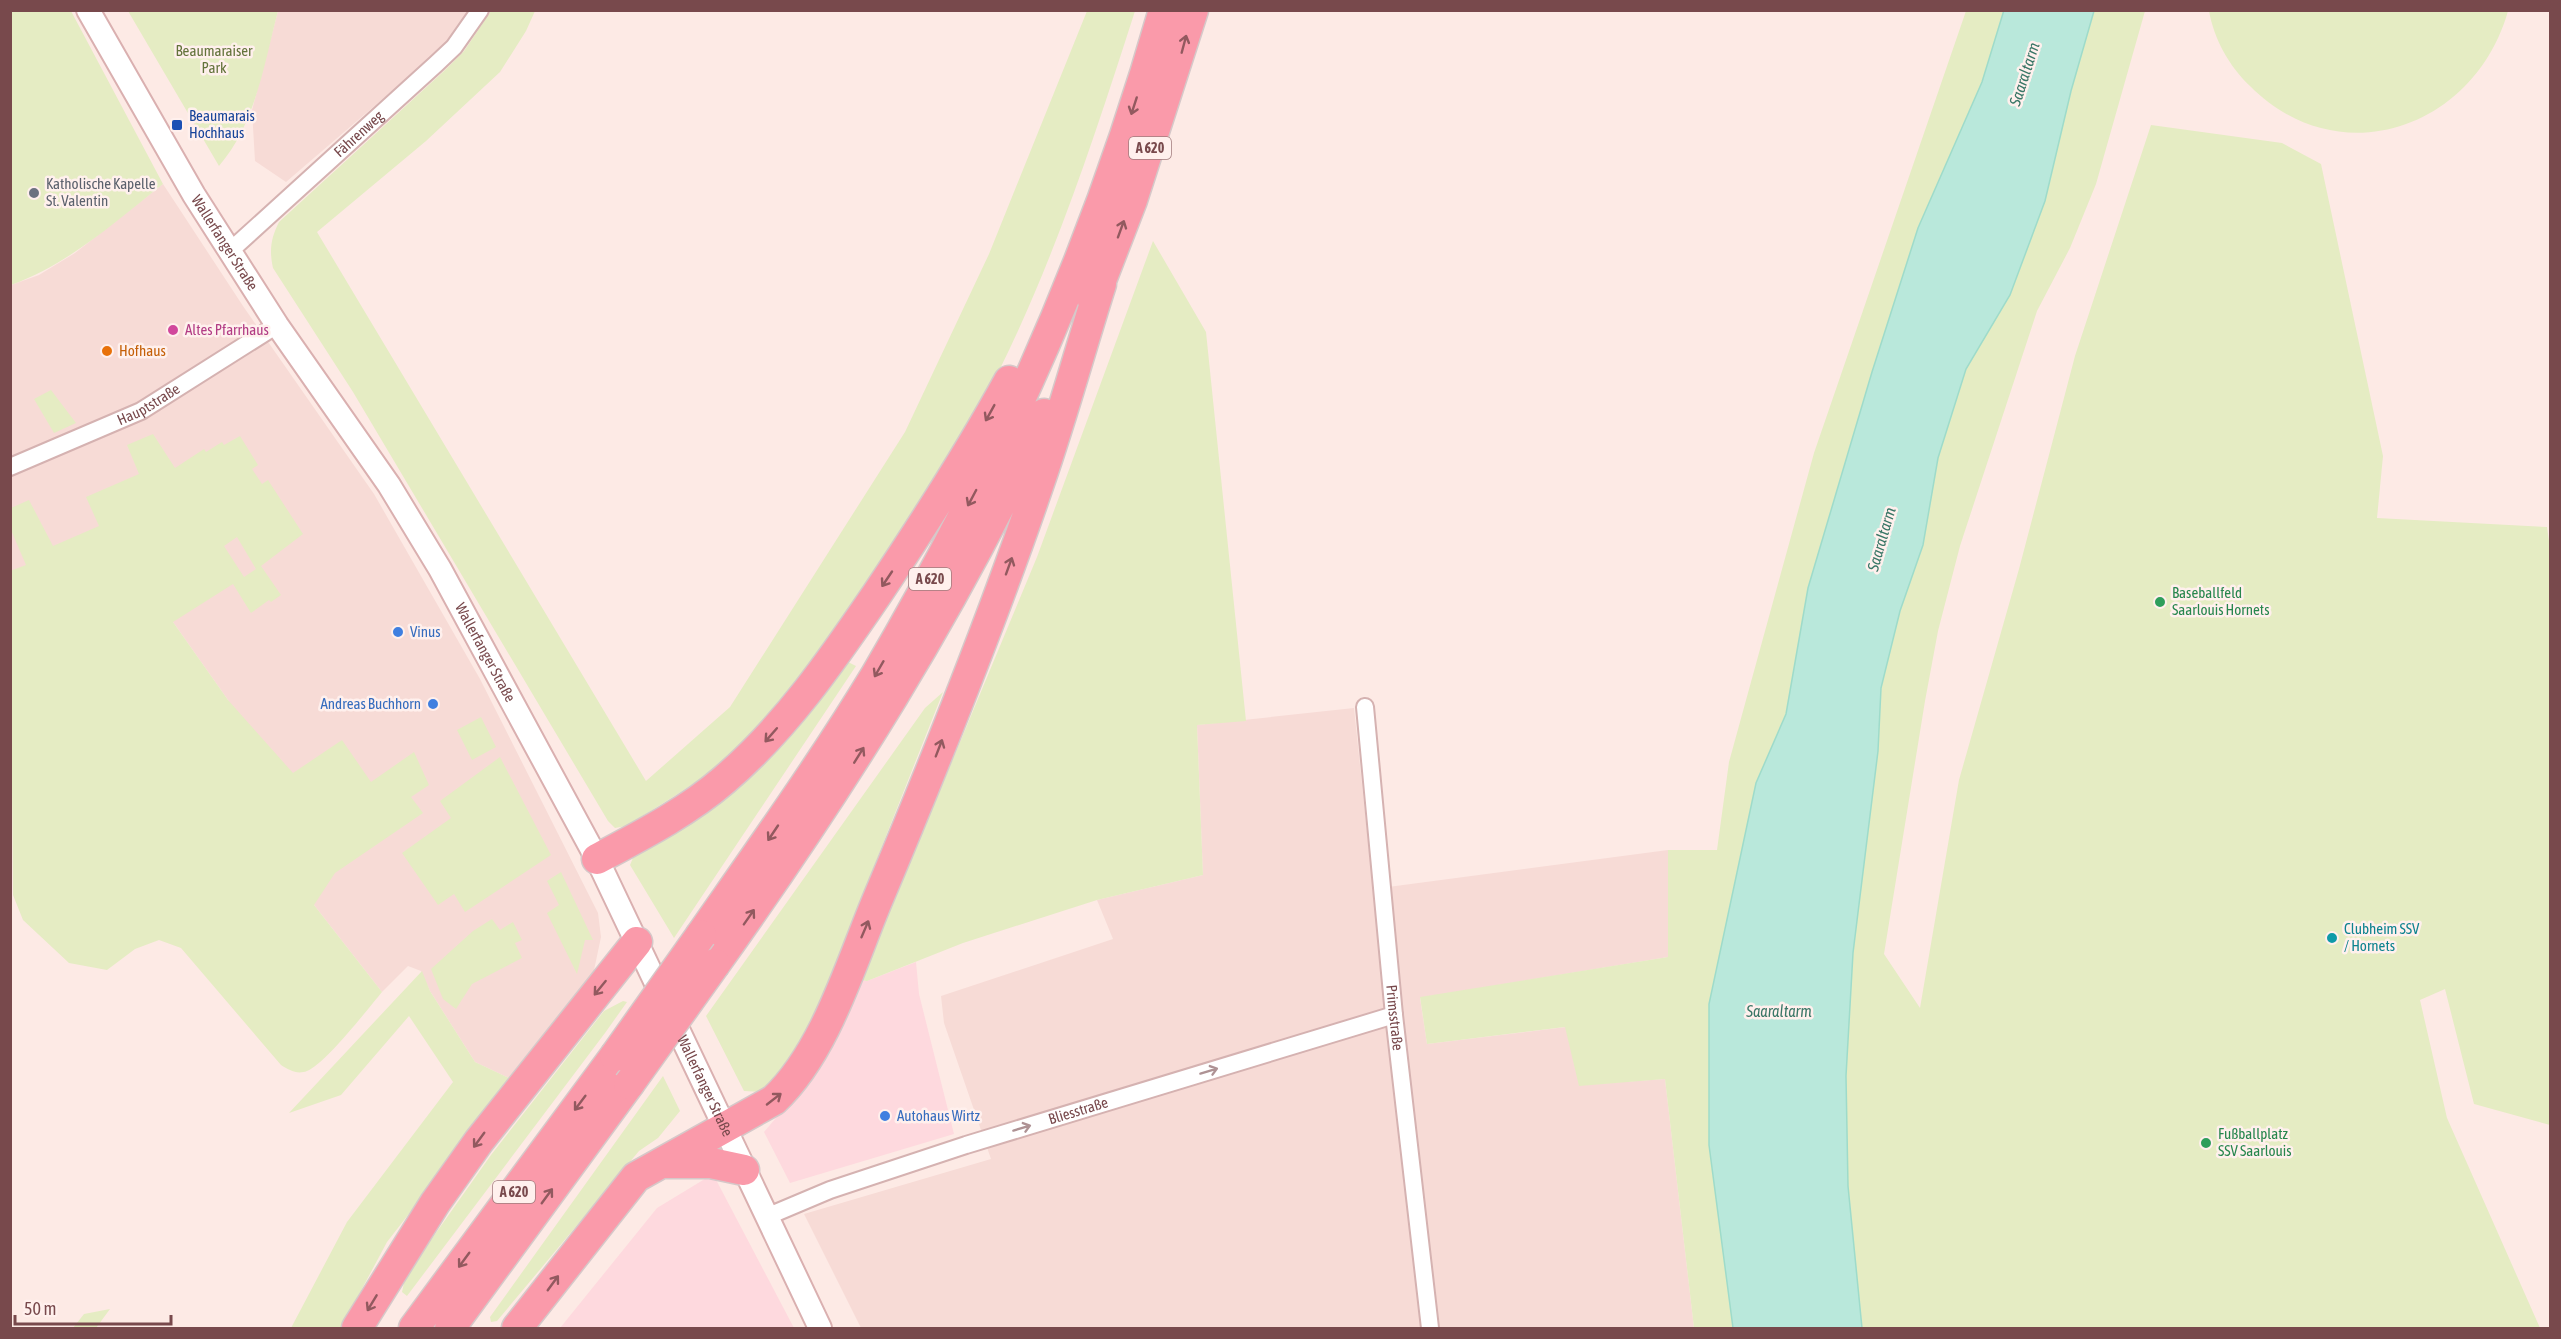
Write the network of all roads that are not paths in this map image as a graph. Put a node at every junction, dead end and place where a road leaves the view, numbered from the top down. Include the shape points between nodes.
1 (88, 10) edge
2 (480, 10) edge
3 (1164, 10) edge
4 (1193, 10) edge
5 (1105, 194) junction
6 (230, 251) junction
7 (1101, 284) junction
8 (277, 325) junction
9 (10, 467) edge
10 (1365, 707) dead end
11 (597, 859) junction
12 (638, 942) junction
13 (1394, 1015) junction
14 (725, 1130) junction
15 (653, 1166) junction
16 (744, 1170) junction
17 (766, 1217) junction
18 (357, 1329) edge
19 (414, 1329) edge
20 (450, 1329) edge
21 (517, 1329) edge
22 (820, 1329) edge
23 (1430, 1329) edge

1 - 6 main road, Wallerfanger Straße
2 - 6 street, Fährenweg via 454,47
3 -> 5 highway, A 620
7 -> 4 highway, A 620 via 1155,133
5 -> 11 highway via 952,482 844,643 795,708 757,751 722,782
5 -> 19 highway, A 620, bridge via 1076,273 983,477 913,610 834,741 615,1056
6 - 8 main road, Wallerfanger Straße
14 -> 7 highway via 774,1101 792,1083 828,1019 992,613 1040,482
20 -> 7 highway, A 620, bridge via 715,964 847,773 938,622 1010,488
8 - 9 street, Hauptstraße via 141,411
8 - 11 main road, Wallerfanger Straße via 370,456 440,569
10 - 13 street, Primsstraße
11 - 12 main road, Wallerfanger Straße
12 - 14 main road, Wallerfanger Straße
12 -> 18 highway via 478,1141
17 -> 13 street, Bliesstraße via 830,1190 966,1145
13 - 23 street, Primsstraße
14 - 15 highway
14 - 16 main road, Wallerfanger Straße
15 - 16 highway via 687,1161
21 -> 15 highway via 624,1190
16 - 17 main road, Wallerfanger Straße
17 - 22 main road, Wallerfanger Straße

